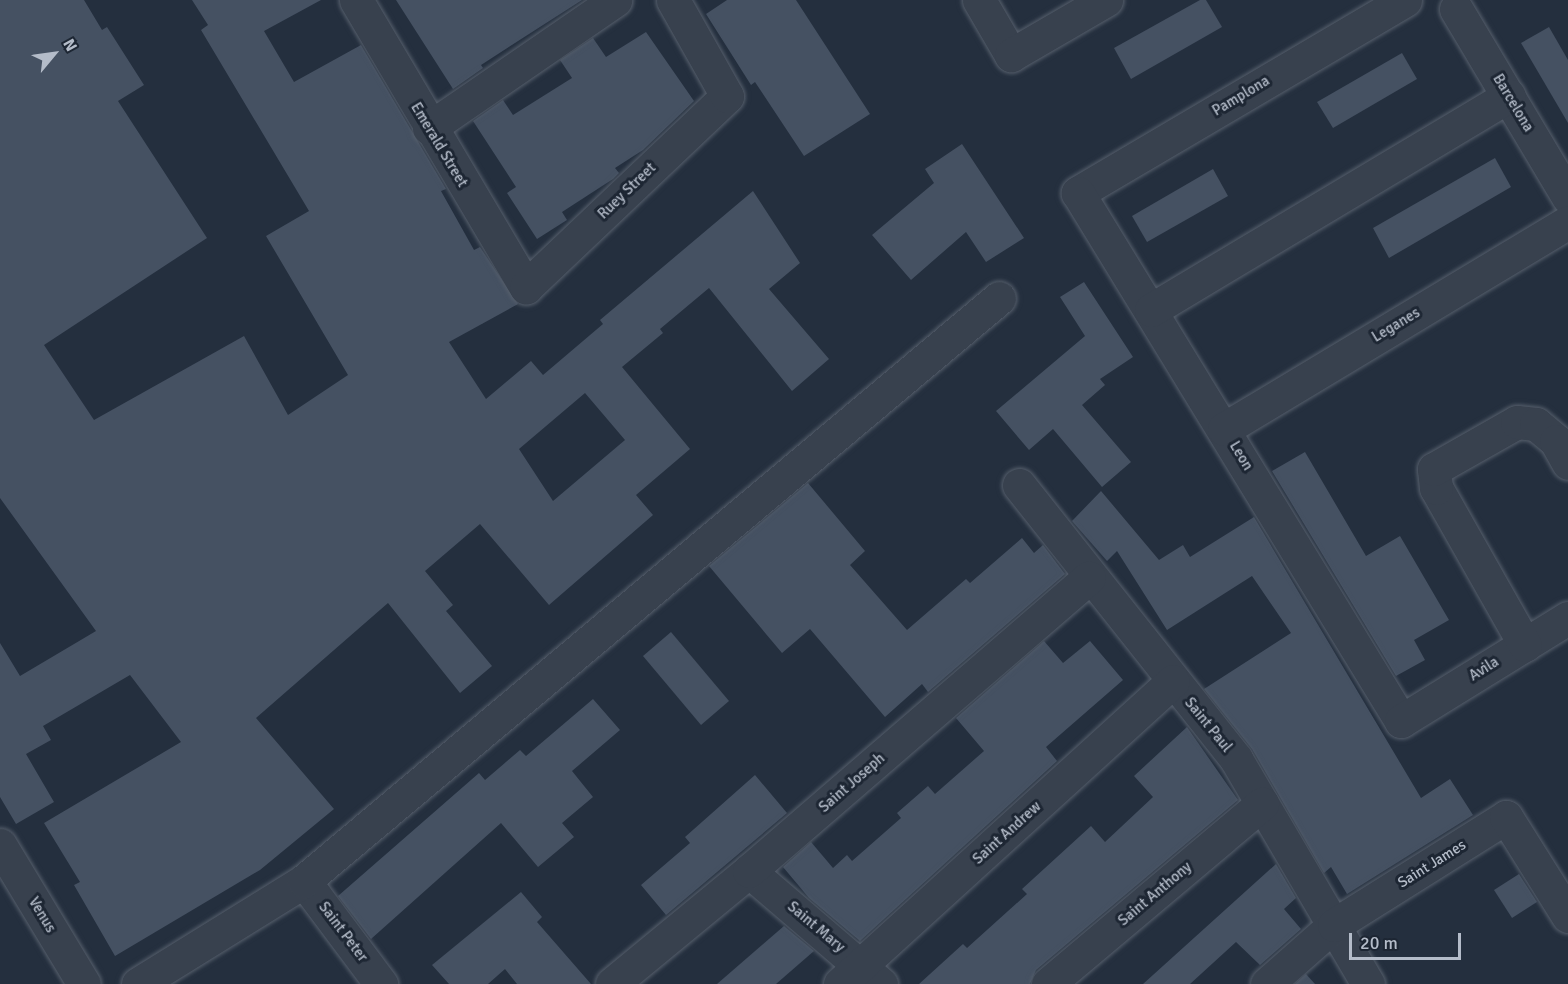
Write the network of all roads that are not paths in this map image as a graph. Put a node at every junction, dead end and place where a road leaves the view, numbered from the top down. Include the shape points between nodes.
1 (356, 0) edge
2 (615, 0) edge
3 (673, 0) edge
4 (979, 0) edge
5 (1106, 0) edge
6 (1405, 0) edge
7 (1413, 0) edge
8 (1461, 4) edge
9 (1509, 96) junction
10 (429, 128) junction
11 (1078, 193) joint
12 (1568, 197) edge
13 (1568, 222) edge
14 (526, 287) joint
15 (999, 298) dead end
16 (1152, 310) junction
17 (1224, 429) junction
18 (1568, 463) edge
19 (1019, 485) dead end
20 (1089, 578) junction
21 (1568, 618) edge
22 (1525, 645) junction
23 (1173, 681) junction
24 (1401, 721) joint
25 (1262, 804) junction
26 (0, 845) edge
27 (749, 871) junction
28 (304, 881) junction
29 (1568, 916) edge
30 (1334, 925) junction
31 (861, 978) edge
32 (84, 984) edge
33 (138, 984) edge
34 (381, 984) edge
35 (612, 984) edge
36 (1048, 984) edge
37 (1267, 984) edge
38 (1368, 984) edge

1 - 10 street, Emerald Street
2 - 10 street
3 - 14 street, Ruey Street via 728,96
4 - 5 street via 1011,55
6 - 11 street, Pamplona
7 - 8 street via 1437,12
8 - 9 street, Barcelona
9 - 12 street, Barcelona
9 - 16 street
10 - 14 street, Emerald Street
11 - 16 street, Leon
13 - 17 street, Leganes
15 - 28 street
16 - 17 street, Leon
17 - 24 street, Leon
18 - 22 street via 1556,441 1536,424 1517,422 1434,469 1436,488
19 - 20 street, Saint Paul
20 - 23 street, Saint Paul
20 - 27 street, Saint Joseph
21 - 22 street, Avila
22 - 24 street, Avila
23 - 25 street, Saint Paul via 1236,759
23 - 31 street, Saint Andrew
25 - 30 street, Saint Paul
25 - 36 street, Saint Anthony
26 - 32 street, Venus
27 - 31 street, Saint Mary
27 - 35 street, Saint Joseph
28 - 33 street
28 - 34 street, Saint Peter
29 - 30 street, Saint James via 1506,817
30 - 37 street, Saint James
30 - 38 street, Saint Paul

